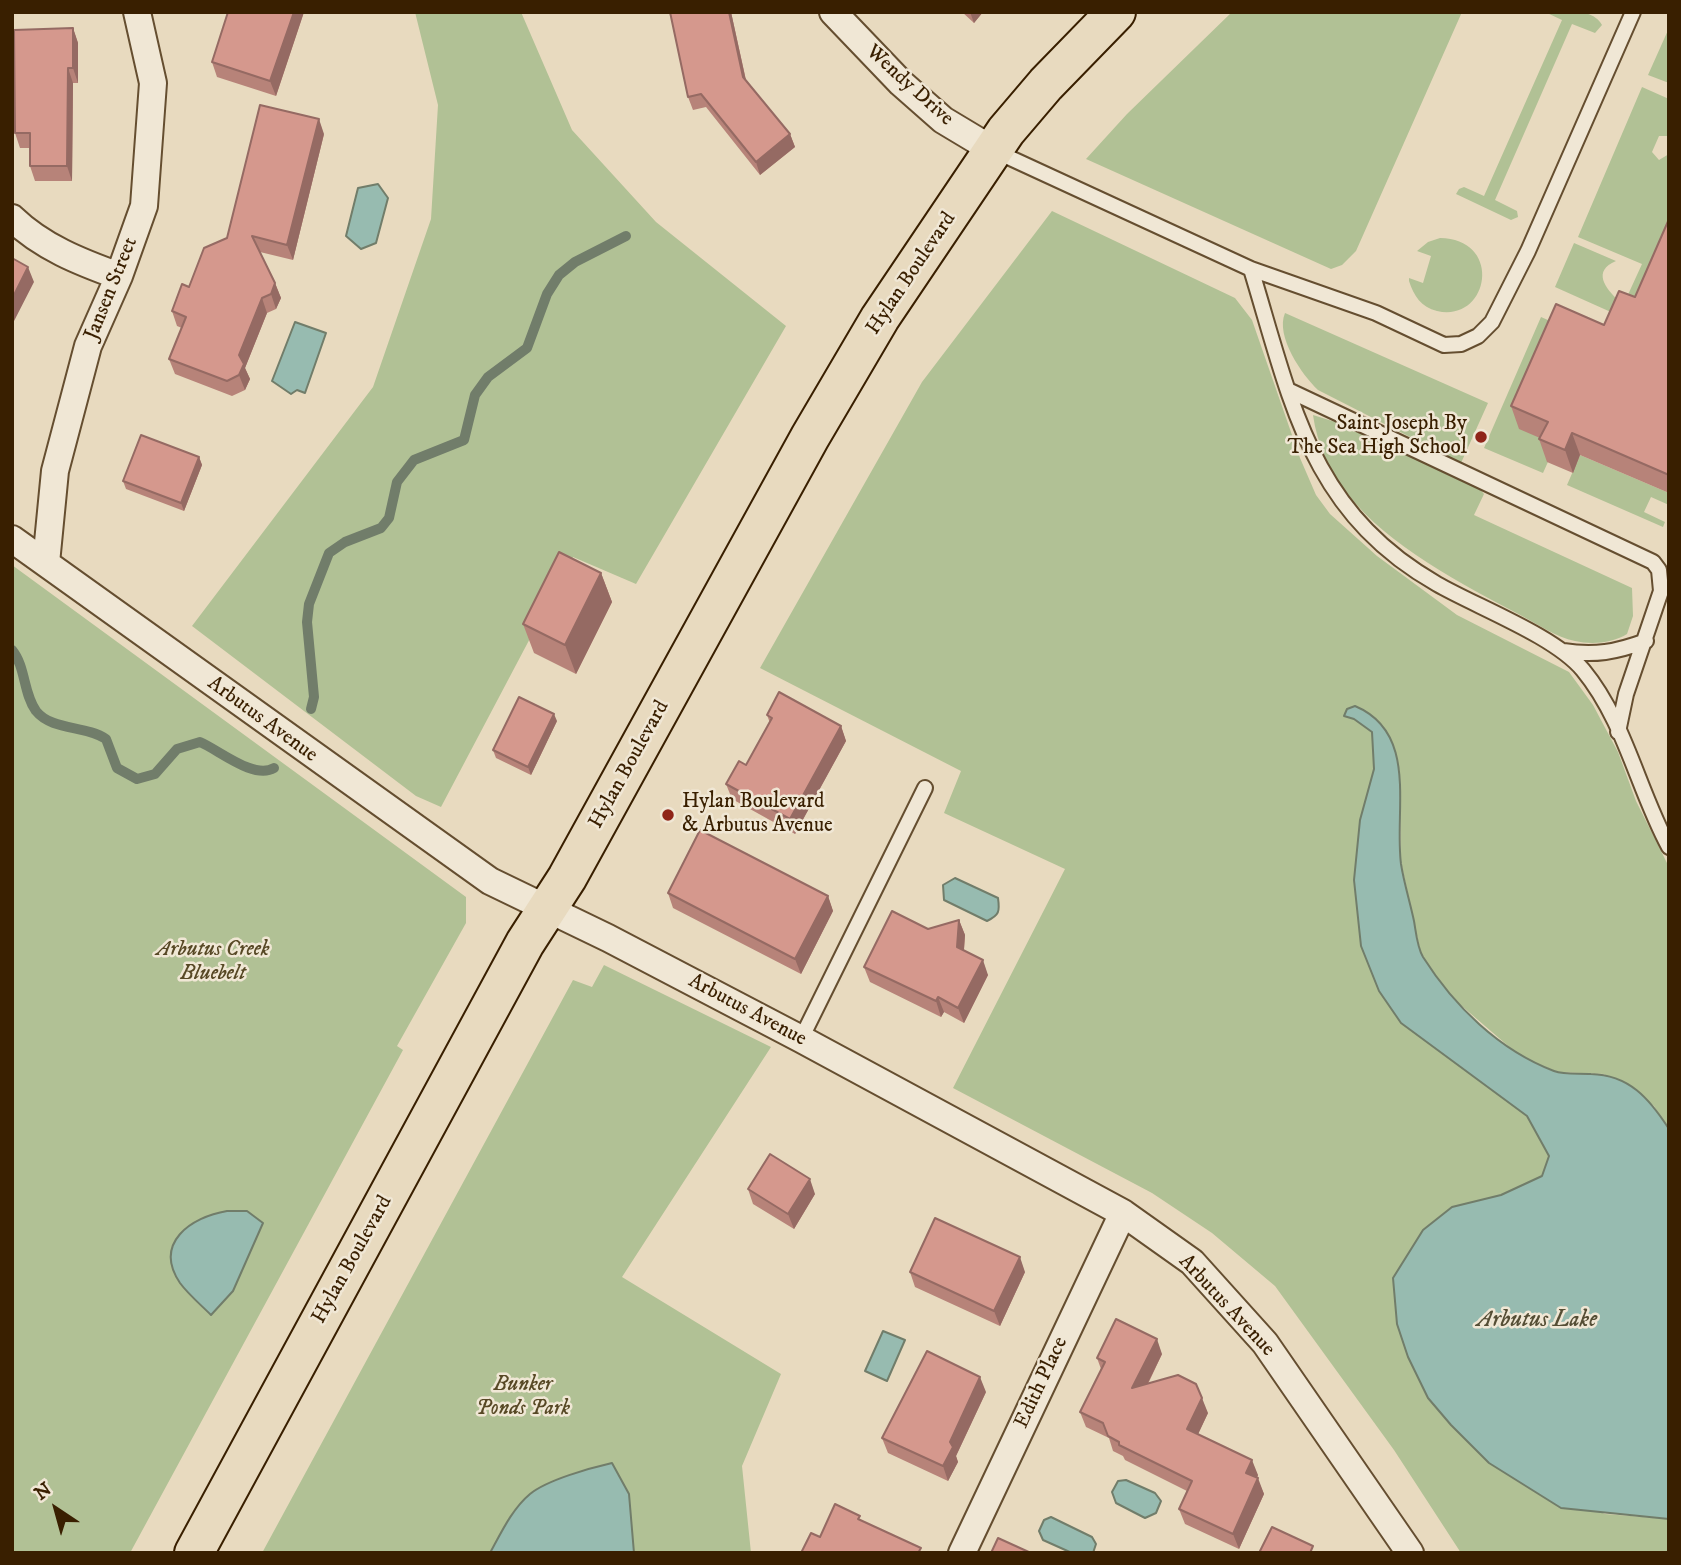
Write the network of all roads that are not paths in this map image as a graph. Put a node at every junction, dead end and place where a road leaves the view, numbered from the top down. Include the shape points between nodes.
1 (137, 12) edge
2 (832, 12) edge
3 (1116, 12) edge
4 (1633, 12) edge
5 (993, 150) junction
6 (12, 218) edge
7 (1251, 270) junction
8 (119, 276) junction
9 (1287, 390) junction
10 (12, 539) edge
11 (46, 564) junction
12 (1646, 641) junction
13 (1562, 650) junction
14 (1618, 732) junction
15 (925, 788) dead end
16 (1669, 847) edge
17 (548, 908) junction
18 (802, 1039) junction
19 (1123, 1213) junction
20 (194, 1553) edge
21 (961, 1553) edge
22 (1409, 1553) edge

1 - 8 street, Jansen Street via 153,83 144,206
2 - 5 street, Wendy Drive via 943,120
3 - 5 main road, Hylan Boulevard via 1046,84
4 - 7 lane via 1528,251 1485,330 1470,341 1444,345 1376,313
5 - 7 lane
5 - 17 main road, Hylan Boulevard via 880,318 810,437
6 - 8 street via 27,233 70,258
7 - 9 lane
8 - 11 street, Jansen Street via 88,346 55,471
9 - 12 lane via 1646,556 1662,579
9 - 13 lane via 1314,459 1347,511 1389,553 1437,584
10 - 11 street, Arbutus Avenue
11 - 17 street, Arbutus Avenue via 490,881
12 - 13 lane via 1590,656
12 - 14 lane via 1626,694
13 - 14 lane via 1583,670
14 - 16 lane
15 - 18 lane
17 - 18 street, Arbutus Avenue
17 - 20 main road, Hylan Boulevard
18 - 19 street, Arbutus Avenue
19 - 21 street, Edith Place
19 - 22 street, Arbutus Avenue via 1192,1262 1265,1343

